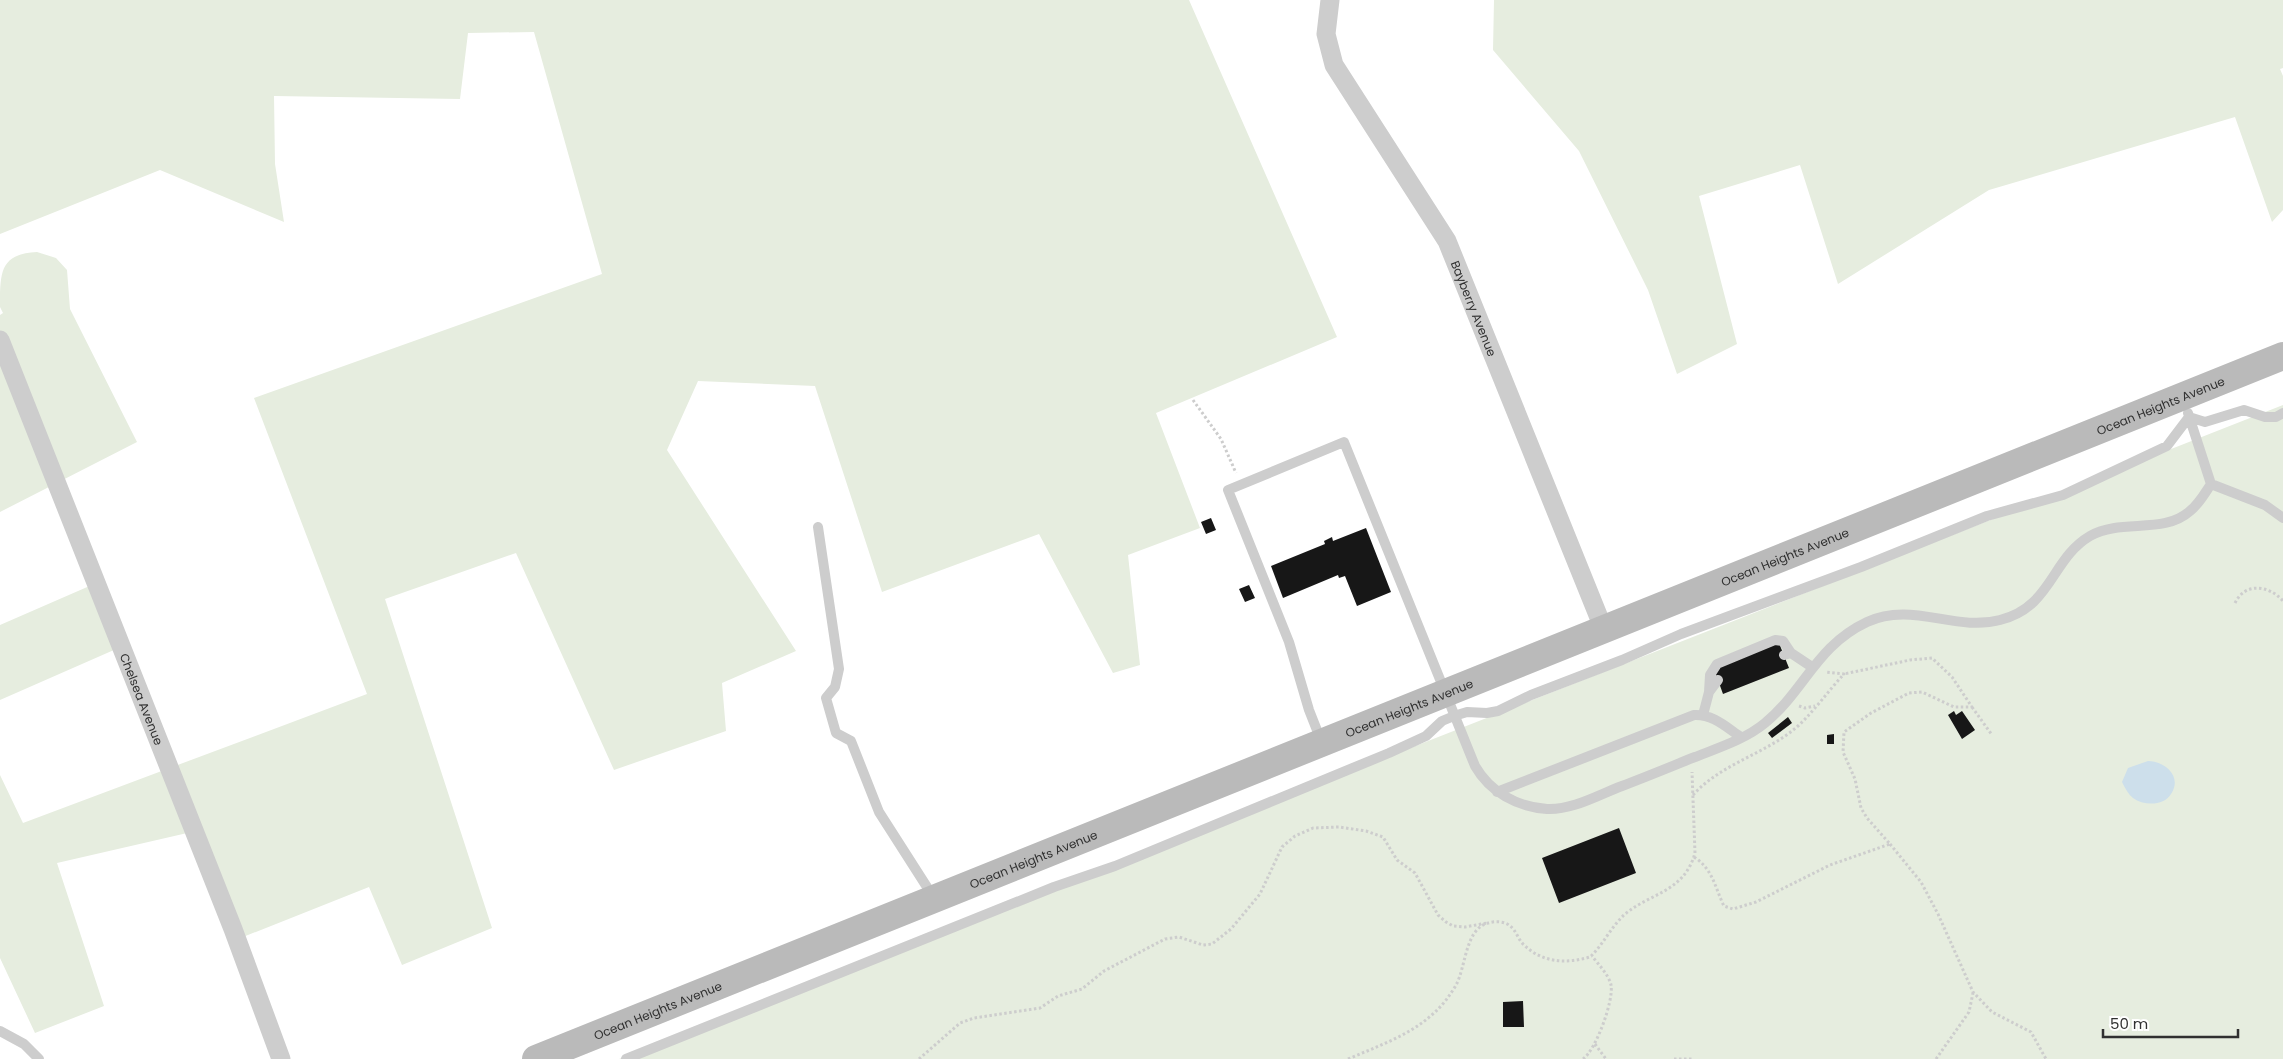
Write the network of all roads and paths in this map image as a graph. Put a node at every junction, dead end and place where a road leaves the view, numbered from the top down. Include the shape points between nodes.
1 (1330, 0) edge
2 (0, 340) edge
3 (2283, 356) edge
4 (1193, 400) dead end
5 (2186, 407) junction
6 (2283, 413) edge
7 (1237, 476) dead end
8 (2211, 484) junction
9 (2283, 518) edge
10 (818, 527) dead end
11 (2283, 601) edge
12 (2235, 603) dead end
13 (1604, 630) junction
14 (1811, 669) junction
15 (1844, 674) junction
16 (1718, 680) dead end
17 (1709, 692) junction
18 (1450, 705) junction
19 (1972, 707) junction
20 (1704, 715) junction
21 (1992, 735) dead end
22 (1741, 737) junction
23 (1322, 743) junction
24 (1692, 759) junction
25 (1497, 792) junction
26 (1693, 796) junction
27 (1890, 844) junction
28 (1694, 857) junction
29 (934, 899) junction
30 (1487, 923) junction
31 (1592, 956) junction
32 (1973, 992) junction
33 (0, 1031) edge
34 (1595, 1044) junction
35 (40, 1059) edge
36 (281, 1059) edge
37 (536, 1059) edge
38 (626, 1059) edge
39 (919, 1059) edge
40 (1348, 1059) edge
41 (1583, 1059) edge
42 (1606, 1059) edge
43 (1674, 1059) edge
44 (1692, 1059) edge
45 (1936, 1059) edge
46 (2046, 1059) edge

1 - 13 street, Bayberry Avenue via 1326,34 1334,65 1447,241
2 - 36 street, Chelsea Avenue via 230,920
3 - 5 main road, Ocean Heights Avenue
4 - 7 path via 1221,439
5 - 6 lane via 2204,422 2244,410 2265,417
5 - 8 lane
5 - 13 main road, Ocean Heights Avenue
5 - 18 lane via 2167,446 2063,495 1987,516 1681,634 1498,711 1467,712
8 - 9 lane via 2265,505
8 - 14 lane via 2198,503 2178,520 2111,528 2090,536 2072,552 2040,596 2018,614 1999,621 1974,624 1917,614 1878,618 1836,640
10 - 29 lane via 839,669 835,687 826,698 836,733 851,740 879,812
11 - 12 path via 2259,588 2241,593
13 - 18 main road, Ocean Heights Avenue
14 - 15 path
14 - 17 lane via 1787,654 1783,641 1774,640 1717,664 1710,676
14 - 22 lane via 1776,713 1763,725
15 - 19 path via 1932,658 1952,677
15 - 26 path via 1794,730 1757,754 1721,771
16 - 17 lane
17 - 20 lane
18 - 23 main road, Ocean Heights Avenue
18 - 23 lane via 1344,442 1228,490 1289,642
18 - 25 lane via 1475,766
18 - 38 lane via 1442,721 1426,736 1389,753 1115,866
19 - 21 path
19 - 27 path via 1954,707 1922,692 1910,693 1870,713 1844,732 1844,752 1861,808
20 - 22 lane
20 - 25 lane via 1678,719
22 - 24 lane
23 - 29 main road, Ocean Heights Avenue
24 - 25 lane via 1560,808 1535,808
24 - 26 path
26 - 28 path
27 - 28 path via 1830,865 1733,910 1724,906 1714,878
27 - 32 path via 1921,882
28 - 31 path via 1676,883 1626,913
29 - 37 main road, Ocean Heights Avenue
30 - 31 path via 1510,926 1522,943 1546,959 1569,962
30 - 39 path via 1465,927 1446,922 1438,915 1415,873 1397,860 1383,837 1339,827 1313,828 1295,836 1282,847 1260,894 1231,929 1212,944 1203,945 1178,937 1165,939 1104,971 1082,989 1058,996 1040,1008 960,1023
30 - 40 path via 1471,939 1456,985 1433,1013 1399,1038
31 - 34 path via 1612,988
32 - 45 path via 1969,1012
32 - 46 path via 1992,1012 2030,1032
33 - 35 lane via 24,1044
34 - 41 path
34 - 42 path
43 - 44 path

